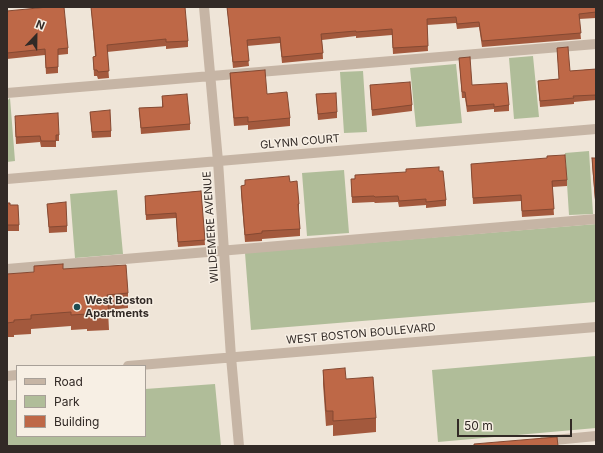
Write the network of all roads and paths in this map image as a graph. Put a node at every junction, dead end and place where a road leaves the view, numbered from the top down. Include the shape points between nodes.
1 (204, 7) edge
2 (596, 44) edge
3 (209, 76) junction
4 (7, 93) edge
5 (596, 129) edge
6 (218, 161) junction
7 (7, 179) edge
8 (596, 219) edge
9 (224, 250) junction
10 (7, 269) edge
11 (596, 327) edge
12 (231, 357) junction
13 (139, 365) edge
14 (596, 436) edge
15 (535, 442) edge
16 (239, 446) edge

1 - 3 street, WILDEMERE AVENUE
2 - 3 street
3 - 4 street
3 - 6 street, WILDEMERE AVENUE
5 - 6 street, GLYNN COURT
6 - 7 street, GLYNN COURT
6 - 9 street, WILDEMERE AVENUE
8 - 9 street
9 - 10 street
9 - 12 street, WILDEMERE AVENUE
11 - 12 street, WEST BOSTON BOULEVARD
12 - 13 street, WEST BOSTON BOULEVARD
12 - 16 street, WILDEMERE AVENUE
14 - 15 street

